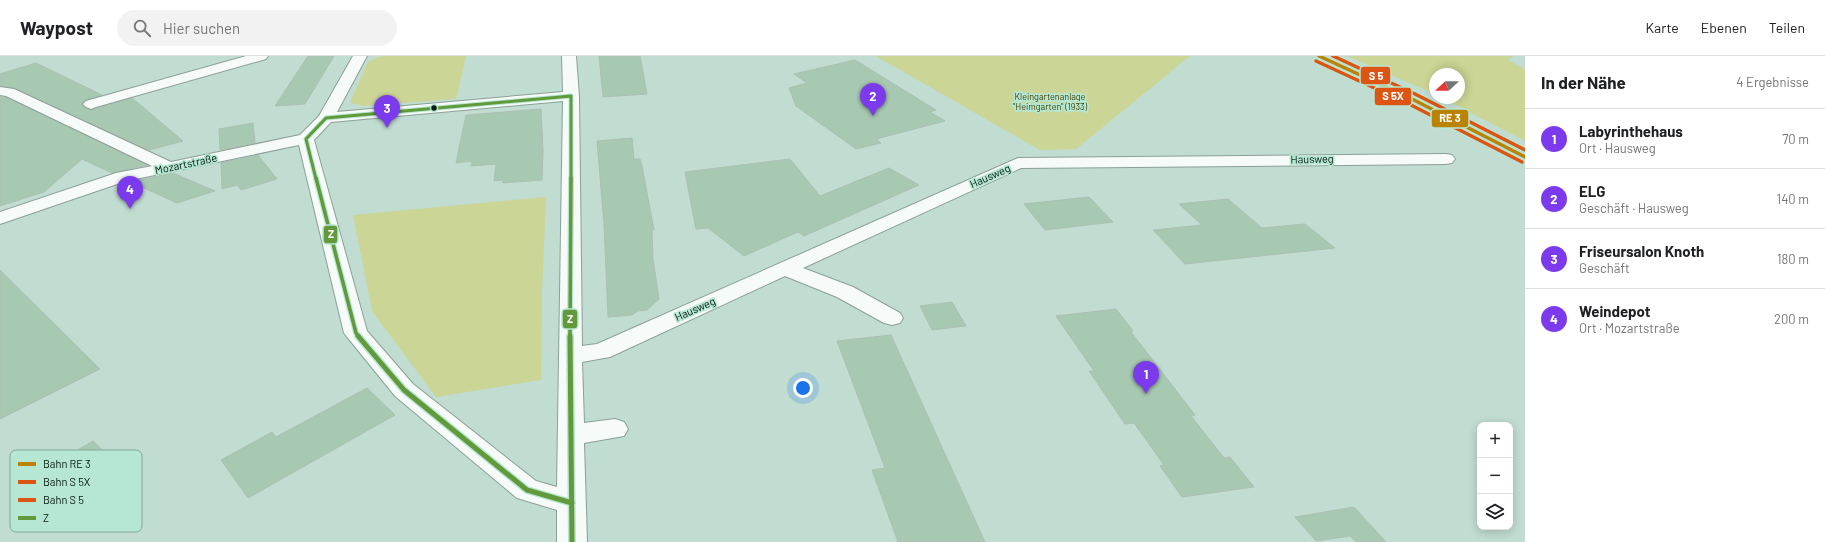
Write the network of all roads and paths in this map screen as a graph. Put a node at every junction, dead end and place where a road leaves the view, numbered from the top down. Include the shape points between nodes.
1 (261, 56) edge
2 (360, 56) edge
3 (569, 56) edge
4 (0, 91) edge
5 (571, 96) junction
6 (91, 104) dead end
7 (326, 118) junction
8 (306, 139) junction
9 (1446, 159) dead end
10 (169, 167) junction
11 (0, 218) edge
12 (785, 269) junction
13 (892, 318) dead end
14 (570, 356) junction
15 (615, 429) dead end
16 (571, 435) junction
17 (572, 503) junction
18 (568, 540) edge

1 - 6 street
2 - 7 street
3 - 5 street
4 - 10 street via 9,92
5 - 7 street
5 - 14 street
7 - 8 street
8 - 10 street, Mozartstraße
8 - 17 street via 356,333 404,390 527,490
9 - 12 street, Hausweg via 1321,159 1100,169 1018,163
10 - 11 street, Mozartstraße via 122,177
12 - 13 street via 845,292
12 - 14 street, Hausweg via 602,351
14 - 16 street
15 - 16 street
16 - 17 street
17 - 18 street

